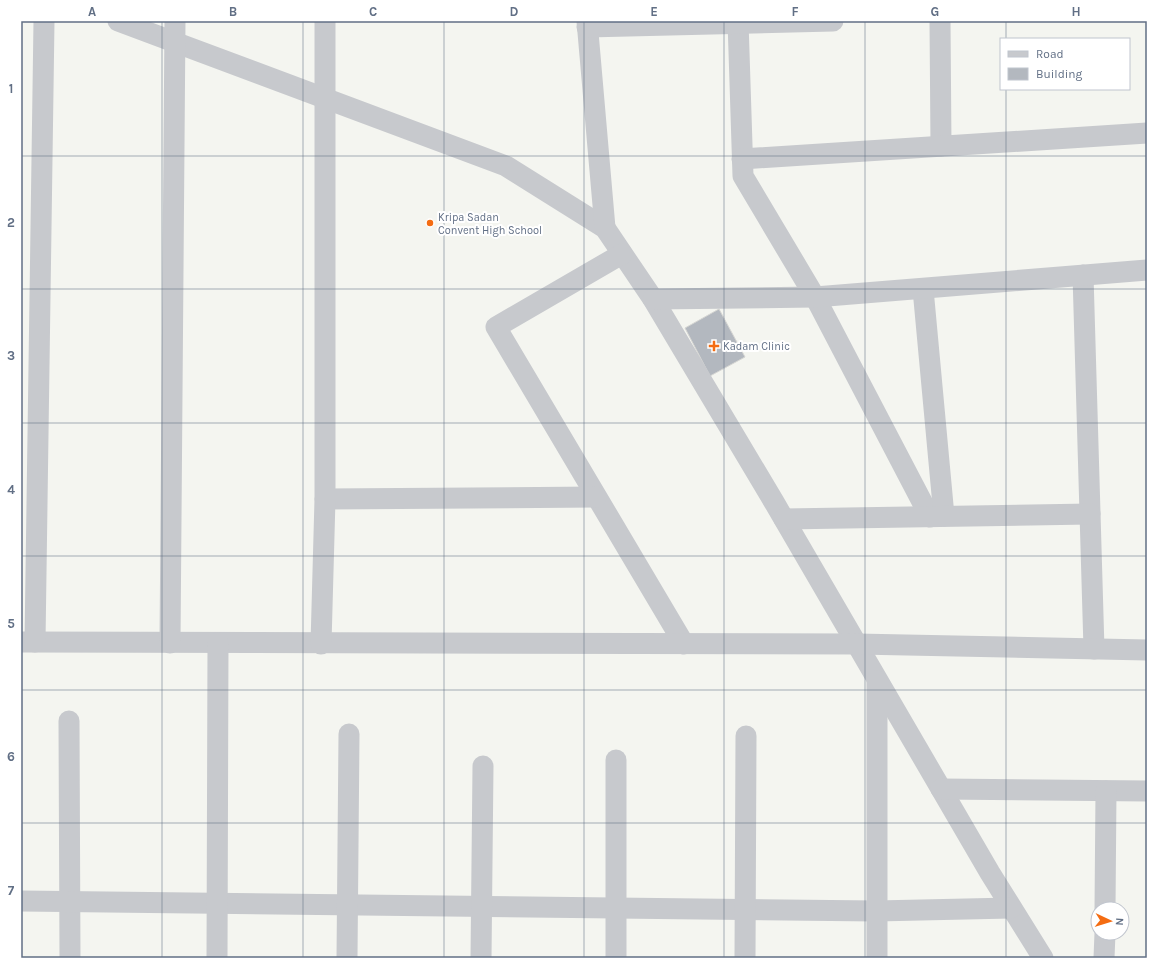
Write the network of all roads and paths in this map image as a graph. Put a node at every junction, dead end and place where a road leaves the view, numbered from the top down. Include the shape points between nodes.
1 (44, 21) edge
2 (118, 21) edge
3 (175, 21) edge
4 (325, 21) edge
5 (833, 21) edge
6 (940, 21) edge
7 (738, 22) edge
8 (587, 24) edge
9 (176, 42) junction
10 (326, 99) junction
11 (1147, 133) edge
12 (940, 146) junction
13 (742, 159) junction
14 (605, 228) junction
15 (622, 254) junction
16 (1147, 270) edge
17 (1083, 275) junction
18 (923, 289) junction
19 (816, 298) junction
20 (653, 299) junction
21 (596, 497) junction
22 (324, 499) junction
23 (1090, 514) junction
24 (937, 517) junction
25 (784, 520) junction
26 (28, 642) edge
27 (170, 643) junction
28 (218, 643) junction
29 (321, 644) junction
30 (684, 644) junction
31 (857, 644) junction
32 (1094, 649) junction
33 (1147, 650) edge
34 (878, 680) junction
35 (69, 721) dead end
36 (349, 734) dead end
37 (746, 736) dead end
38 (616, 760) dead end
39 (483, 766) dead end
40 (941, 789) junction
41 (1106, 791) junction
42 (1147, 791) edge
43 (1105, 901) edge
44 (21, 902) edge
45 (70, 902) junction
46 (219, 903) junction
47 (348, 904) junction
48 (483, 906) junction
49 (616, 907) junction
50 (1011, 908) junction
51 (745, 909) junction
52 (876, 911) junction
53 (1105, 941) edge
54 (70, 958) edge
55 (217, 958) edge
56 (347, 958) edge
57 (481, 958) edge
58 (616, 958) edge
59 (745, 958) edge
60 (877, 958) edge
61 (1042, 958) edge
62 (1104, 958) edge

1 - 26 street
2 - 9 street
3 - 9 street
4 - 10 street
5 - 7 street
6 - 12 street
7 - 8 street
7 - 13 street
8 - 14 street
9 - 10 street
9 - 27 street
10 - 14 street via 506,166
10 - 22 street via 323,290
11 - 12 street
12 - 13 street
13 - 19 street via 743,176
14 - 15 street
15 - 20 street
15 - 21 street via 496,327
16 - 17 street
17 - 18 street
17 - 23 street
18 - 19 street
18 - 24 street
19 - 20 street
19 - 24 street
20 - 25 street
21 - 22 street
21 - 30 street
22 - 29 street
23 - 24 street
23 - 32 street
24 - 25 street
25 - 31 street
26 - 27 street
27 - 28 street
28 - 29 street
28 - 46 street
29 - 30 street
30 - 31 street
31 - 32 street
31 - 34 street
32 - 33 street
34 - 40 street
34 - 52 street
35 - 45 street
36 - 47 street
37 - 51 street
38 - 49 street
39 - 48 street
40 - 41 street
40 - 50 street
41 - 42 street
41 - 43 street
44 - 45 street
45 - 46 street
45 - 54 street
46 - 47 street
46 - 55 street
47 - 48 street
47 - 56 street
48 - 49 street
48 - 57 street
49 - 51 street
49 - 58 street
50 - 52 street
50 - 61 street
51 - 52 street
51 - 59 street
52 - 60 street
53 - 62 street

